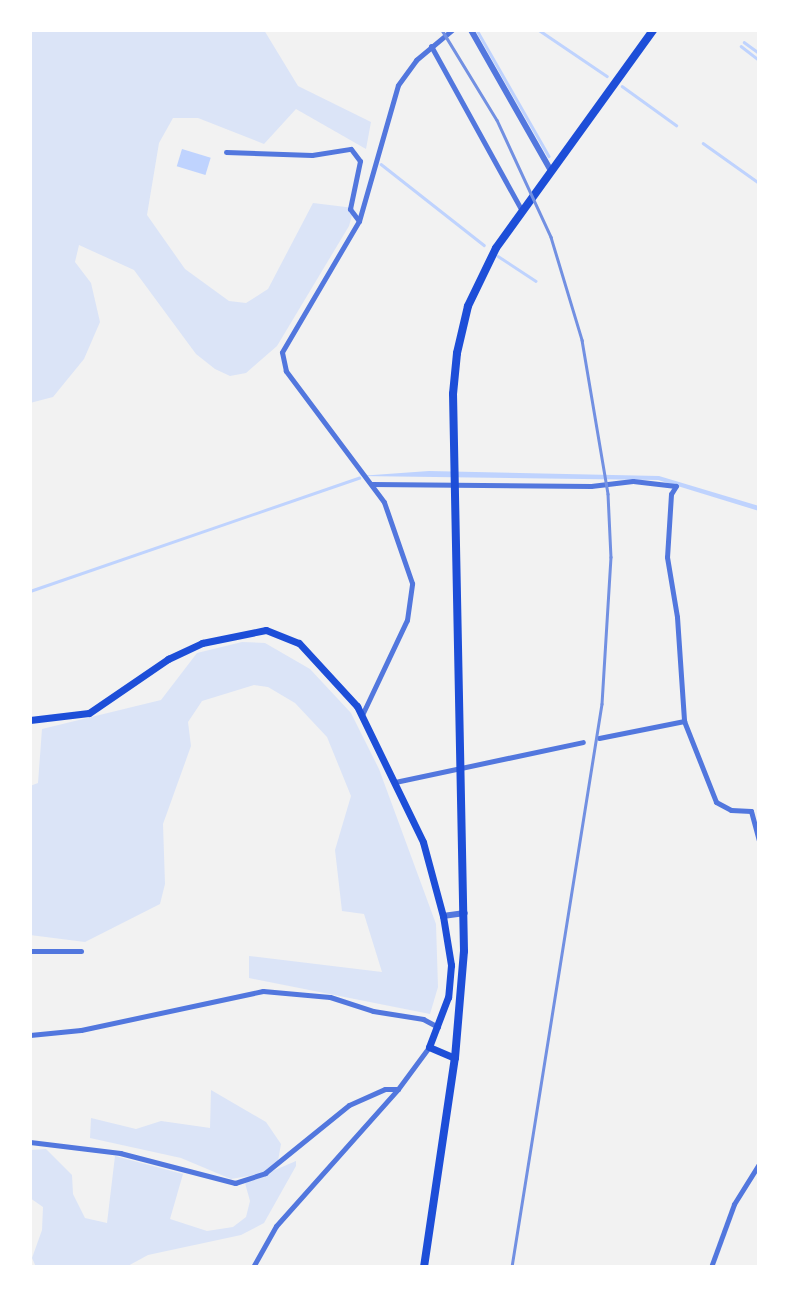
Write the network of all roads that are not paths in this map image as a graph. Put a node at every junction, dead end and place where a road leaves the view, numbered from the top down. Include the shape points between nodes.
1 (452, 30) edge
2 (471, 30) edge
3 (653, 30) edge
4 (431, 46) junction
5 (226, 152) dead end
6 (551, 171) junction
7 (522, 211) junction
8 (359, 221) junction
9 (372, 484) junction
10 (455, 485) junction
11 (362, 715) junction
12 (30, 720) edge
13 (684, 721) junction
14 (599, 738) dead end
15 (583, 742) dead end
16 (460, 768) junction
17 (395, 782) junction
18 (759, 840) edge
19 (465, 913) junction
20 (443, 916) junction
21 (30, 951) edge
22 (81, 951) dead end
23 (438, 1027) junction
24 (30, 1035) edge
25 (429, 1047) junction
26 (455, 1058) junction
27 (398, 1089) junction
28 (30, 1142) edge
29 (759, 1164) edge
30 (253, 1267) edge
31 (424, 1267) edge
32 (711, 1267) edge

1 - 4 street
2 - 6 street
3 - 6 main road
4 - 7 street
4 - 8 street via 392,97
5 - 8 street via 312,155 351,149 360,161 350,209
6 - 7 main road
7 - 10 main road via 487,263 461,332 453,383
8 - 9 street via 295,324 282,359
9 - 10 street
9 - 11 street via 393,523 413,595 407,620
10 - 13 street via 633,481 676,486 671,494 667,557 677,617
10 - 16 main road
11 - 12 main road via 299,643 266,630 189,648 89,713
11 - 17 main road
13 - 14 street
13 - 18 street via 716,802 731,810 751,811
15 - 16 street
16 - 17 street
16 - 19 main road
17 - 20 main road via 423,842
19 - 20 street
19 - 26 main road
20 - 23 main road via 450,980
21 - 22 street
23 - 24 street via 423,1018 373,1011 330,997 263,991 81,1030
23 - 25 main road
25 - 26 main road
25 - 27 street
26 - 31 main road
27 - 28 street via 385,1089 349,1105 265,1173 235,1183 120,1153
27 - 30 street via 276,1226
29 - 32 street via 734,1204

